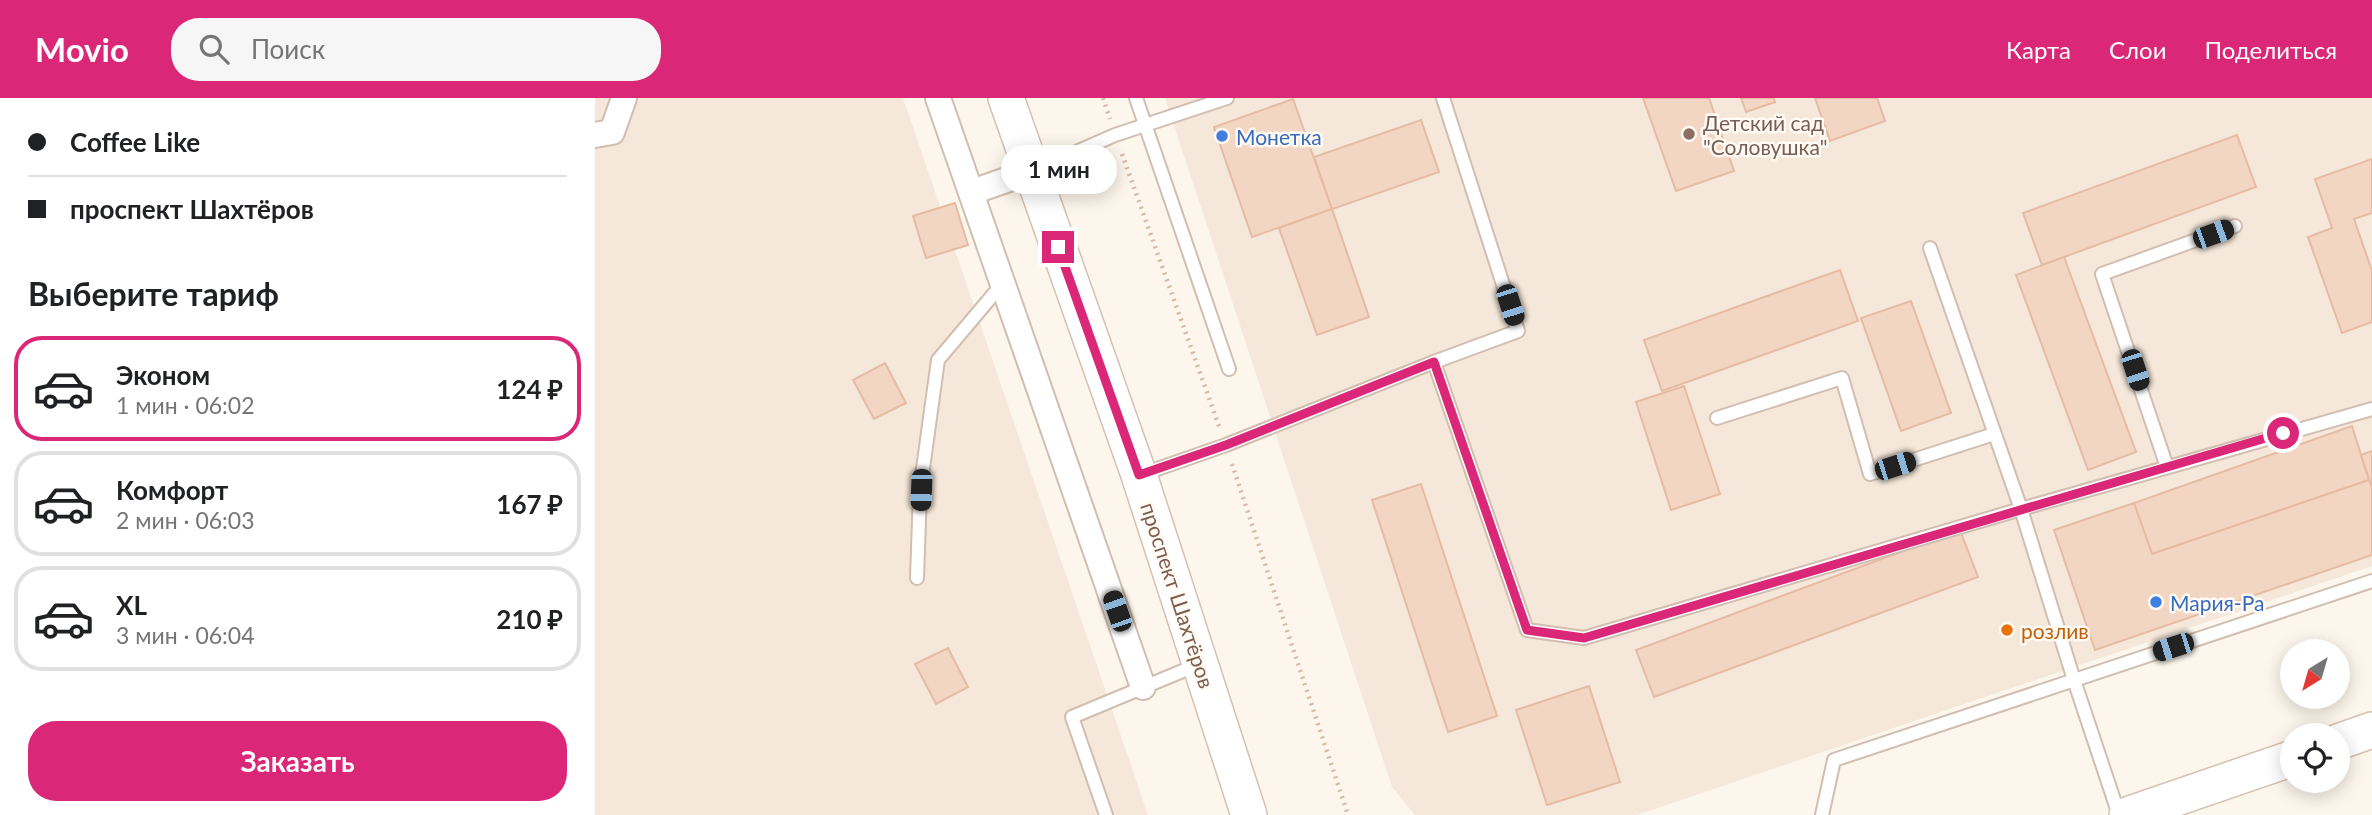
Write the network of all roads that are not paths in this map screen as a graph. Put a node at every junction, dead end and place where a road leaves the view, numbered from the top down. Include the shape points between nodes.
1 (624, 98) edge
2 (938, 98) edge
3 (1006, 98) edge
4 (1136, 98) edge
5 (1227, 98) edge
6 (1443, 98) edge
7 (1145, 125) junction
8 (595, 135) edge
9 (1031, 172) junction
10 (972, 192) junction
11 (2235, 226) dead end
12 (1930, 248) dead end
13 (1003, 283) junction
14 (1434, 362) junction
15 (1229, 369) dead end
16 (2372, 409) edge
17 (1717, 418) dead end
18 (1994, 434) junction
19 (2167, 467) junction
20 (1139, 475) junction
21 (2021, 509) junction
22 (917, 578) dead end
23 (2372, 581) edge
24 (1200, 663) junction
25 (2074, 680) junction
26 (1143, 687) junction
27 (2372, 730) edge
28 (2350, 738) edge
29 (2280, 762) edge
30 (1106, 815) edge
31 (1249, 815) edge
32 (1822, 815) edge
33 (2119, 815) edge
34 (2127, 815) edge

1 - 8 street via 613,132
2 - 10 street
3 - 9 main road, проспект Шахтёров
4 - 7 lane
5 - 7 lane
6 - 14 lane via 1518,331
7 - 9 lane
7 - 15 lane
9 - 10 street
9 - 20 main road, проспект Шахтёров
10 - 13 street
11 - 19 lane via 2102,274
12 - 18 lane
13 - 22 lane via 938,360 921,490
13 - 26 street
14 - 20 lane
14 - 21 lane via 1527,630 1584,638
16 - 19 lane
17 - 18 lane via 1842,378 1870,474
18 - 21 lane
19 - 21 lane
20 - 24 main road, проспект Шахтёров
21 - 25 lane
23 - 25 lane
24 - 26 lane
24 - 31 main road, проспект Шахтёров
25 - 32 lane via 1834,760
25 - 33 lane
26 - 30 lane via 1072,717
27 - 28 main road
29 - 34 main road

